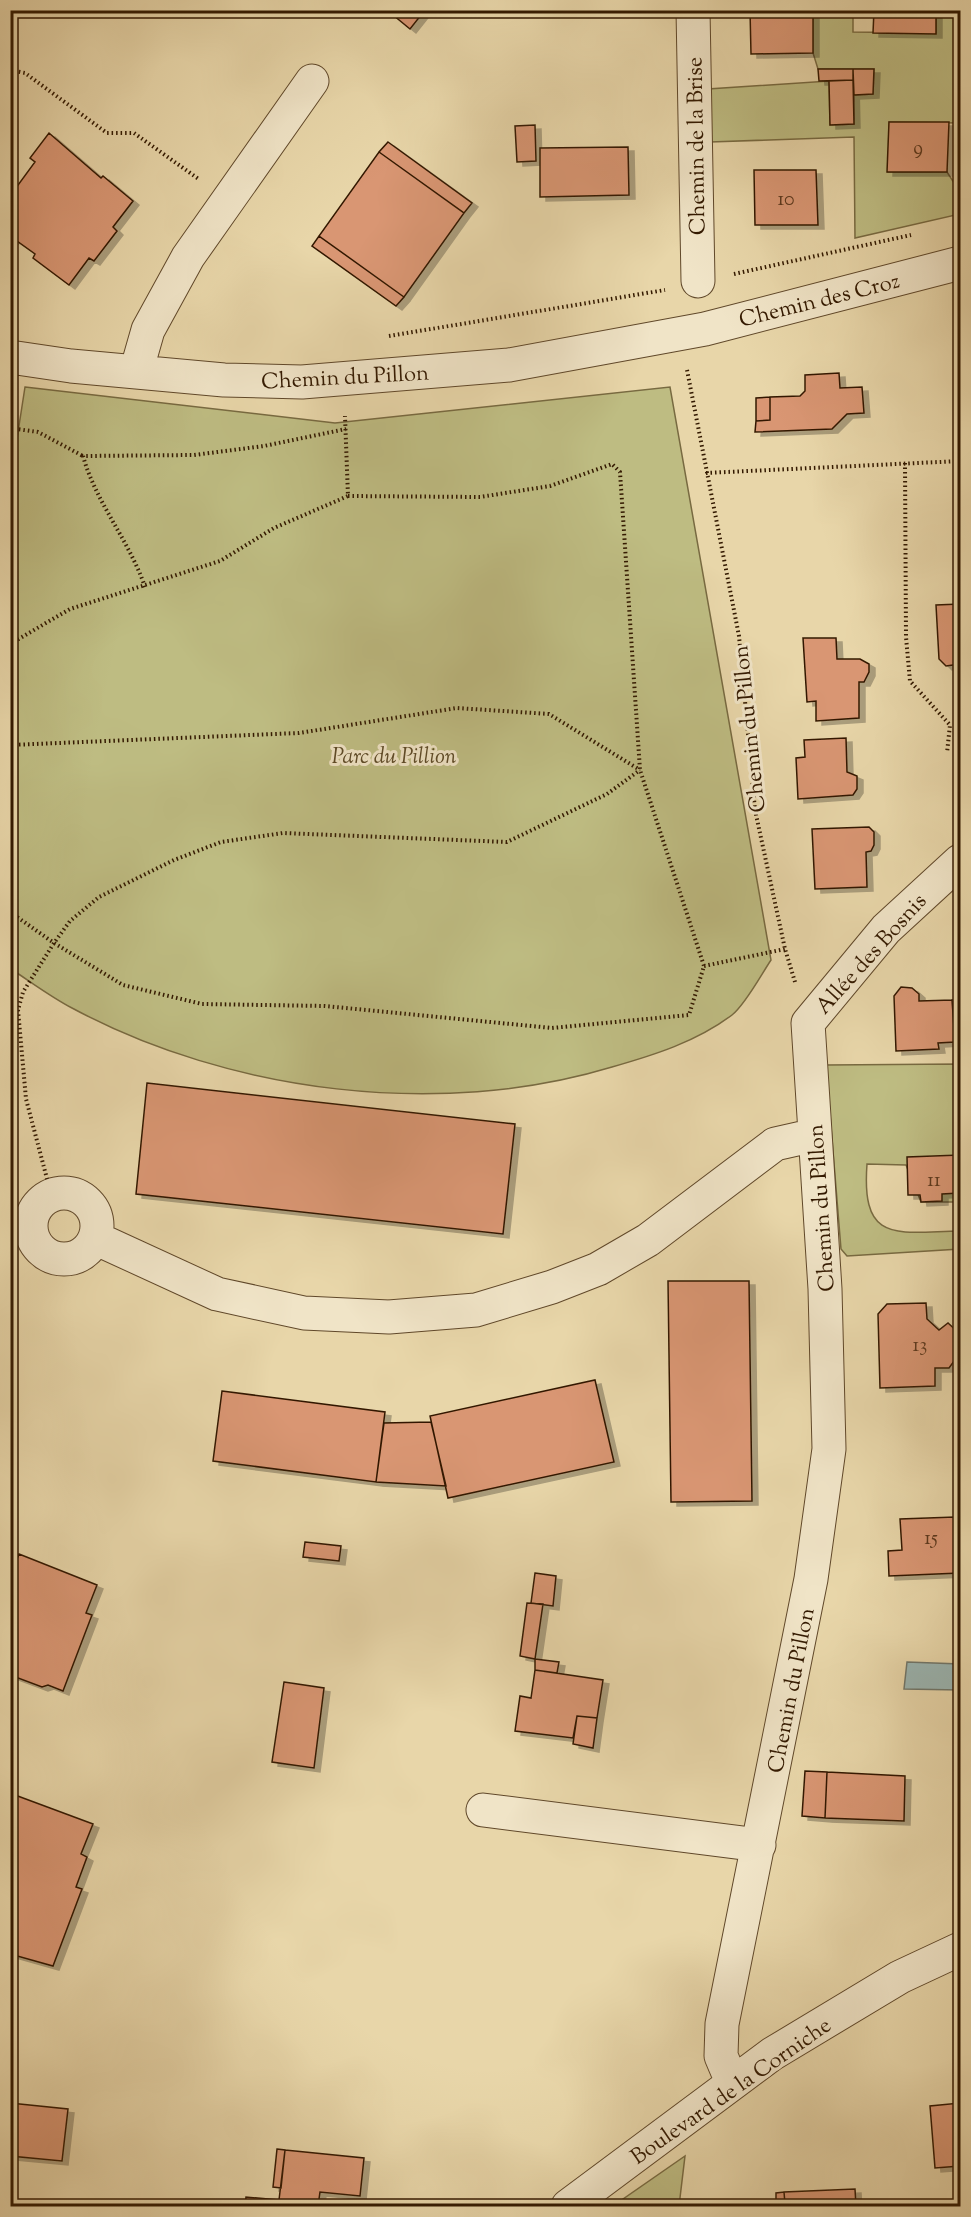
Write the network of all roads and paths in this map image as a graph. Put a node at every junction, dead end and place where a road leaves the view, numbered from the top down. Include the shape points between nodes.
1 (693, 10) edge
2 (10, 70) edge
3 (312, 81) dead end
4 (228, 200) junction
5 (914, 234) dead end
6 (960, 263) edge
7 (698, 281) joint
8 (678, 334) junction
9 (377, 338) dead end
10 (10, 357) edge
11 (136, 372) junction
12 (341, 379) junction
13 (10, 428) edge
14 (346, 429) junction
15 (83, 456) junction
16 (960, 461) edge
17 (905, 463) junction
18 (706, 473) junction
19 (348, 496) junction
20 (145, 587) junction
21 (10, 644) edge
22 (10, 745) edge
23 (947, 753) dead end
24 (640, 770) junction
25 (960, 861) edge
26 (10, 912) edge
27 (54, 943) junction
28 (785, 949) junction
29 (704, 966) junction
30 (808, 1023) junction
31 (815, 1135) junction
32 (31, 1204) edge
33 (95, 1238) junction
34 (483, 1810) dead end
35 (759, 1845) junction
36 (960, 1949) edge
37 (732, 2082) junction
38 (568, 2206) edge

1 - 7 street, Chemin de la Brise
2 - 4 path via 25,73 107,133 134,133
3 - 4 street
4 - 11 street via 188,257 148,330
5 - 7 path
6 - 8 street, Chemin des Croz
8 - 9 path, Chemin du Pillon via 667,290
8 - 12 street, Chemin du Pillon via 509,365
8 - 18 path, Chemin du Pillon
10 - 11 street, Chemin du Pillon
11 - 12 street, Chemin du Pillon via 224,380
12 - 14 path
13 - 15 path via 38,432
14 - 15 path via 194,455
14 - 19 path
15 - 20 path via 90,482 135,558
16 - 17 path
17 - 18 path
17 - 23 path via 910,681 950,725
18 - 28 path, Chemin du Pillon via 739,636 755,810
19 - 20 path via 274,528 220,561
19 - 24 path via 480,497 550,486 612,464 620,471
20 - 21 path via 70,609
22 - 24 path via 299,733 458,708 549,714
24 - 27 path via 608,794 507,842 283,833 221,842 99,897 70,921
24 - 29 path
25 - 30 street, Allée des Bosnis via 886,929
26 - 27 path
27 - 29 path via 123,986 202,1004 326,1006 552,1028 689,1015
27 - 32 path via 23,992 18,1010
28 - 29 path
28 - 30 path, Chemin du Pillon
30 - 31 street, Chemin du Pillon
31 - 33 street via 775,1144 648,1240 598,1269 476,1310 390,1317 304,1313 217,1294
31 - 35 street, Chemin du Pillon via 825,1289 829,1449 811,1579
32 - 33 street via 63,1192 76,1194 95,1212
32 - 33 street via 33,1240 53,1258 79,1256
34 - 35 street
35 - 37 street, Chemin du Pillon via 722,2024 721,2056
36 - 37 street, Boulevard de la Corniche via 900,1977
37 - 38 street, Boulevard de la Corniche

